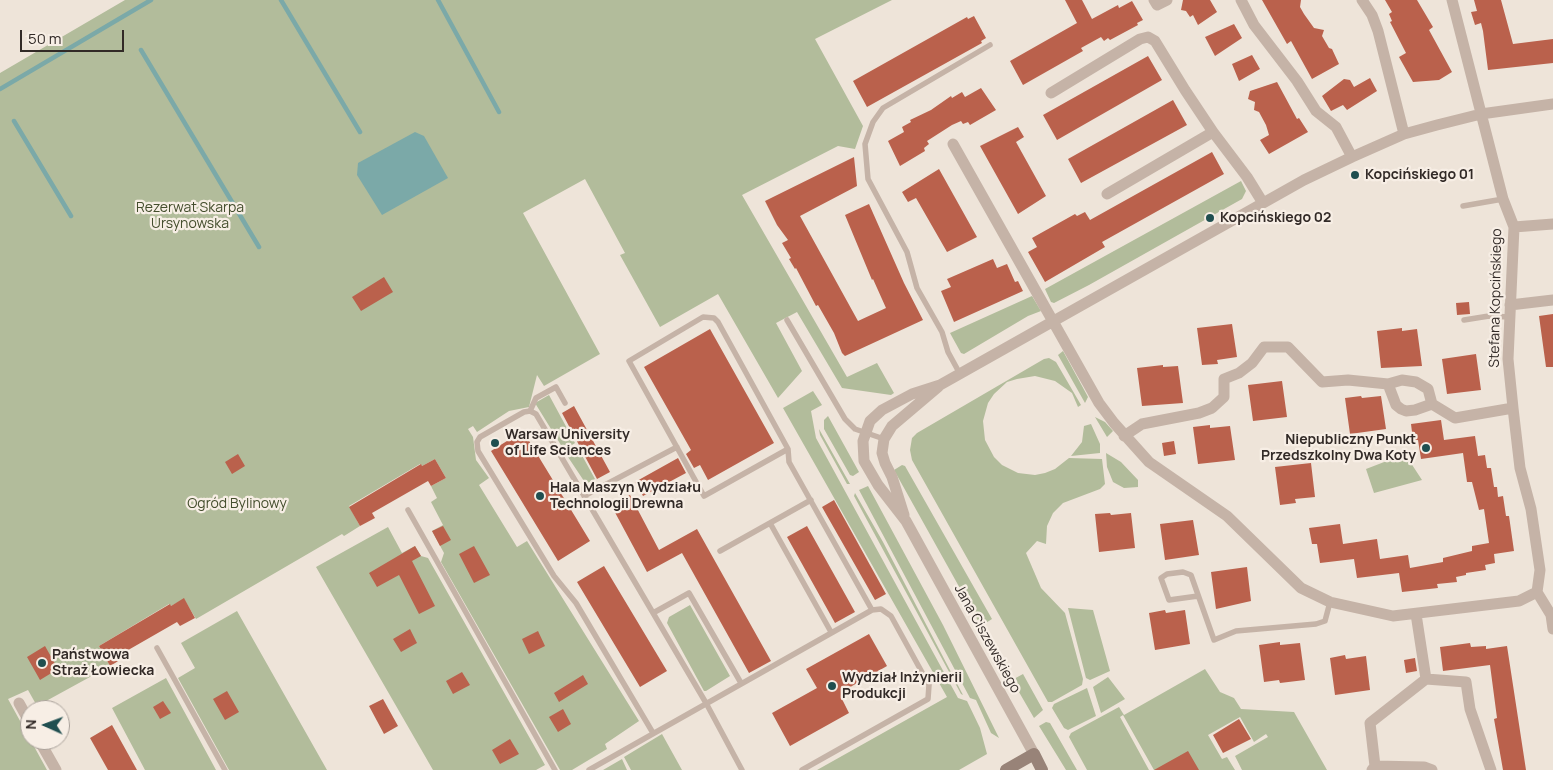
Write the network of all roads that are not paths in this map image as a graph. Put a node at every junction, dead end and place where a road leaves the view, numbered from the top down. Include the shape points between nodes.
1 (1154, 0) edge
2 (1167, 0) edge
3 (1241, 0) edge
4 (1362, 0) edge
5 (1452, 0) edge
6 (990, 45) dead end
7 (1051, 93) dead end
8 (1553, 104) edge
9 (1481, 114) junction
10 (1213, 132) junction
11 (1404, 134) junction
12 (953, 144) dead end
13 (1352, 157) junction
14 (1107, 194) dead end
15 (1503, 199) junction
16 (1263, 203) junction
17 (1463, 206) dead end
18 (1553, 224) edge
19 (1514, 227) junction
20 (1553, 300) edge
21 (1510, 305) junction
22 (1510, 317) junction
23 (787, 320) dead end
24 (1464, 320) dead end
25 (1053, 321) junction
26 (960, 374) junction
27 (1388, 384) junction
28 (940, 385) junction
29 (565, 404) dead end
30 (1432, 404) junction
31 (1513, 408) junction
32 (530, 411) junction
33 (865, 434) junction
34 (1124, 436) junction
35 (884, 439) junction
36 (677, 447) junction
37 (788, 448) junction
38 (584, 496) junction
39 (811, 500) junction
40 (408, 510) dead end
41 (906, 521) junction
42 (770, 523) junction
43 (720, 551) dead end
44 (1537, 592) junction
45 (1198, 596) junction
46 (1330, 602) junction
47 (872, 610) junction
48 (653, 613) junction
49 (1416, 614) junction
50 (1553, 628) edge
51 (831, 632) junction
52 (157, 648) dead end
53 (1426, 679) junction
54 (741, 683) junction
55 (706, 703) junction
56 (653, 733) junction
57 (45, 750) edge
58 (1034, 754) junction
59 (1373, 768) edge
60 (56, 770) edge
61 (225, 770) edge
62 (555, 770) edge
63 (589, 770) edge
64 (742, 770) edge
65 (802, 770) edge
66 (1006, 770) edge
67 (1042, 770) edge
68 (1432, 770) edge
69 (1491, 770) edge

1 - 2 street via 1157,6
3 - 13 street via 1254,25 1316,111 1336,127
4 - 11 street via 1378,31
5 - 9 street, Stefana Kopcińskiego
6 - 26 lane via 883,108 873,122 865,144 868,179 907,252 917,288 942,332
7 - 10 street via 1148,37 1160,48
8 - 9 street
9 - 11 street
9 - 15 street, Stefana Kopcińskiego
10 - 14 street
10 - 16 street via 1229,150
11 - 13 street
12 - 25 street
13 - 16 street
15 - 17 lane
15 - 19 street, Stefana Kopcińskiego
16 - 25 street
18 - 19 street
19 - 21 street, Stefana Kopcińskiego
20 - 21 street
21 - 22 street, Stefana Kopcińskiego
22 - 24 lane
22 - 31 street, Stefana Kopcińskiego via 1508,359
23 - 33 lane via 840,412 855,429
25 - 26 street
25 - 34 street via 1099,403
26 - 28 street
27 - 30 street via 1402,380 1425,386 1431,394
27 - 30 street via 1396,405 1406,412
27 - 34 street via 1348,380 1322,382 1288,347 1264,347 1246,368 1224,379 1224,397 1212,408 1142,424
28 - 33 street via 912,394 882,410 870,421
28 - 35 street via 892,426
29 - 32 lane via 556,387 536,398
30 - 31 street via 1455,418
31 - 44 street, Stefana Kopcińskiego via 1520,468 1531,509 1540,570
32 - 38 lane via 536,414
32 - 56 lane via 480,438 478,451 554,576 576,603
33 - 35 lane
33 - 41 street, Jana Ciszewskiego via 864,461
34 - 46 street via 1149,462 1227,516 1301,588
35 - 41 street, Jana Ciszewskiego via 884,463 892,477
36 - 37 lane via 704,496
36 - 37 lane via 629,361 704,317 718,322
36 - 38 lane
37 - 39 lane via 789,462
38 - 48 lane
39 - 42 lane
39 - 47 lane
40 - 62 lane
41 - 58 street, Jana Ciszewskiego
42 - 43 lane
42 - 51 lane
44 - 49 street via 1519,601
44 - 50 street via 1551,615
45 - 45 lane via 1189,573 1167,574 1161,578 1169,600
45 - 46 lane via 1214,640 1236,630 1316,624 1325,621
46 - 49 street via 1384,615
47 - 51 lane
47 - 65 lane via 881,609 892,616 929,685 928,699
48 - 54 lane via 689,593
48 - 55 lane
49 - 53 street
51 - 54 lane
52 - 61 lane
53 - 59 street via 1370,723
53 - 69 street via 1466,682 1470,709
54 - 55 lane
55 - 56 lane
55 - 64 lane
56 - 63 lane
57 - 60 street
58 - 66 street
58 - 67 street, Jana Ciszewskiego
59 - 68 street via 1424,767

